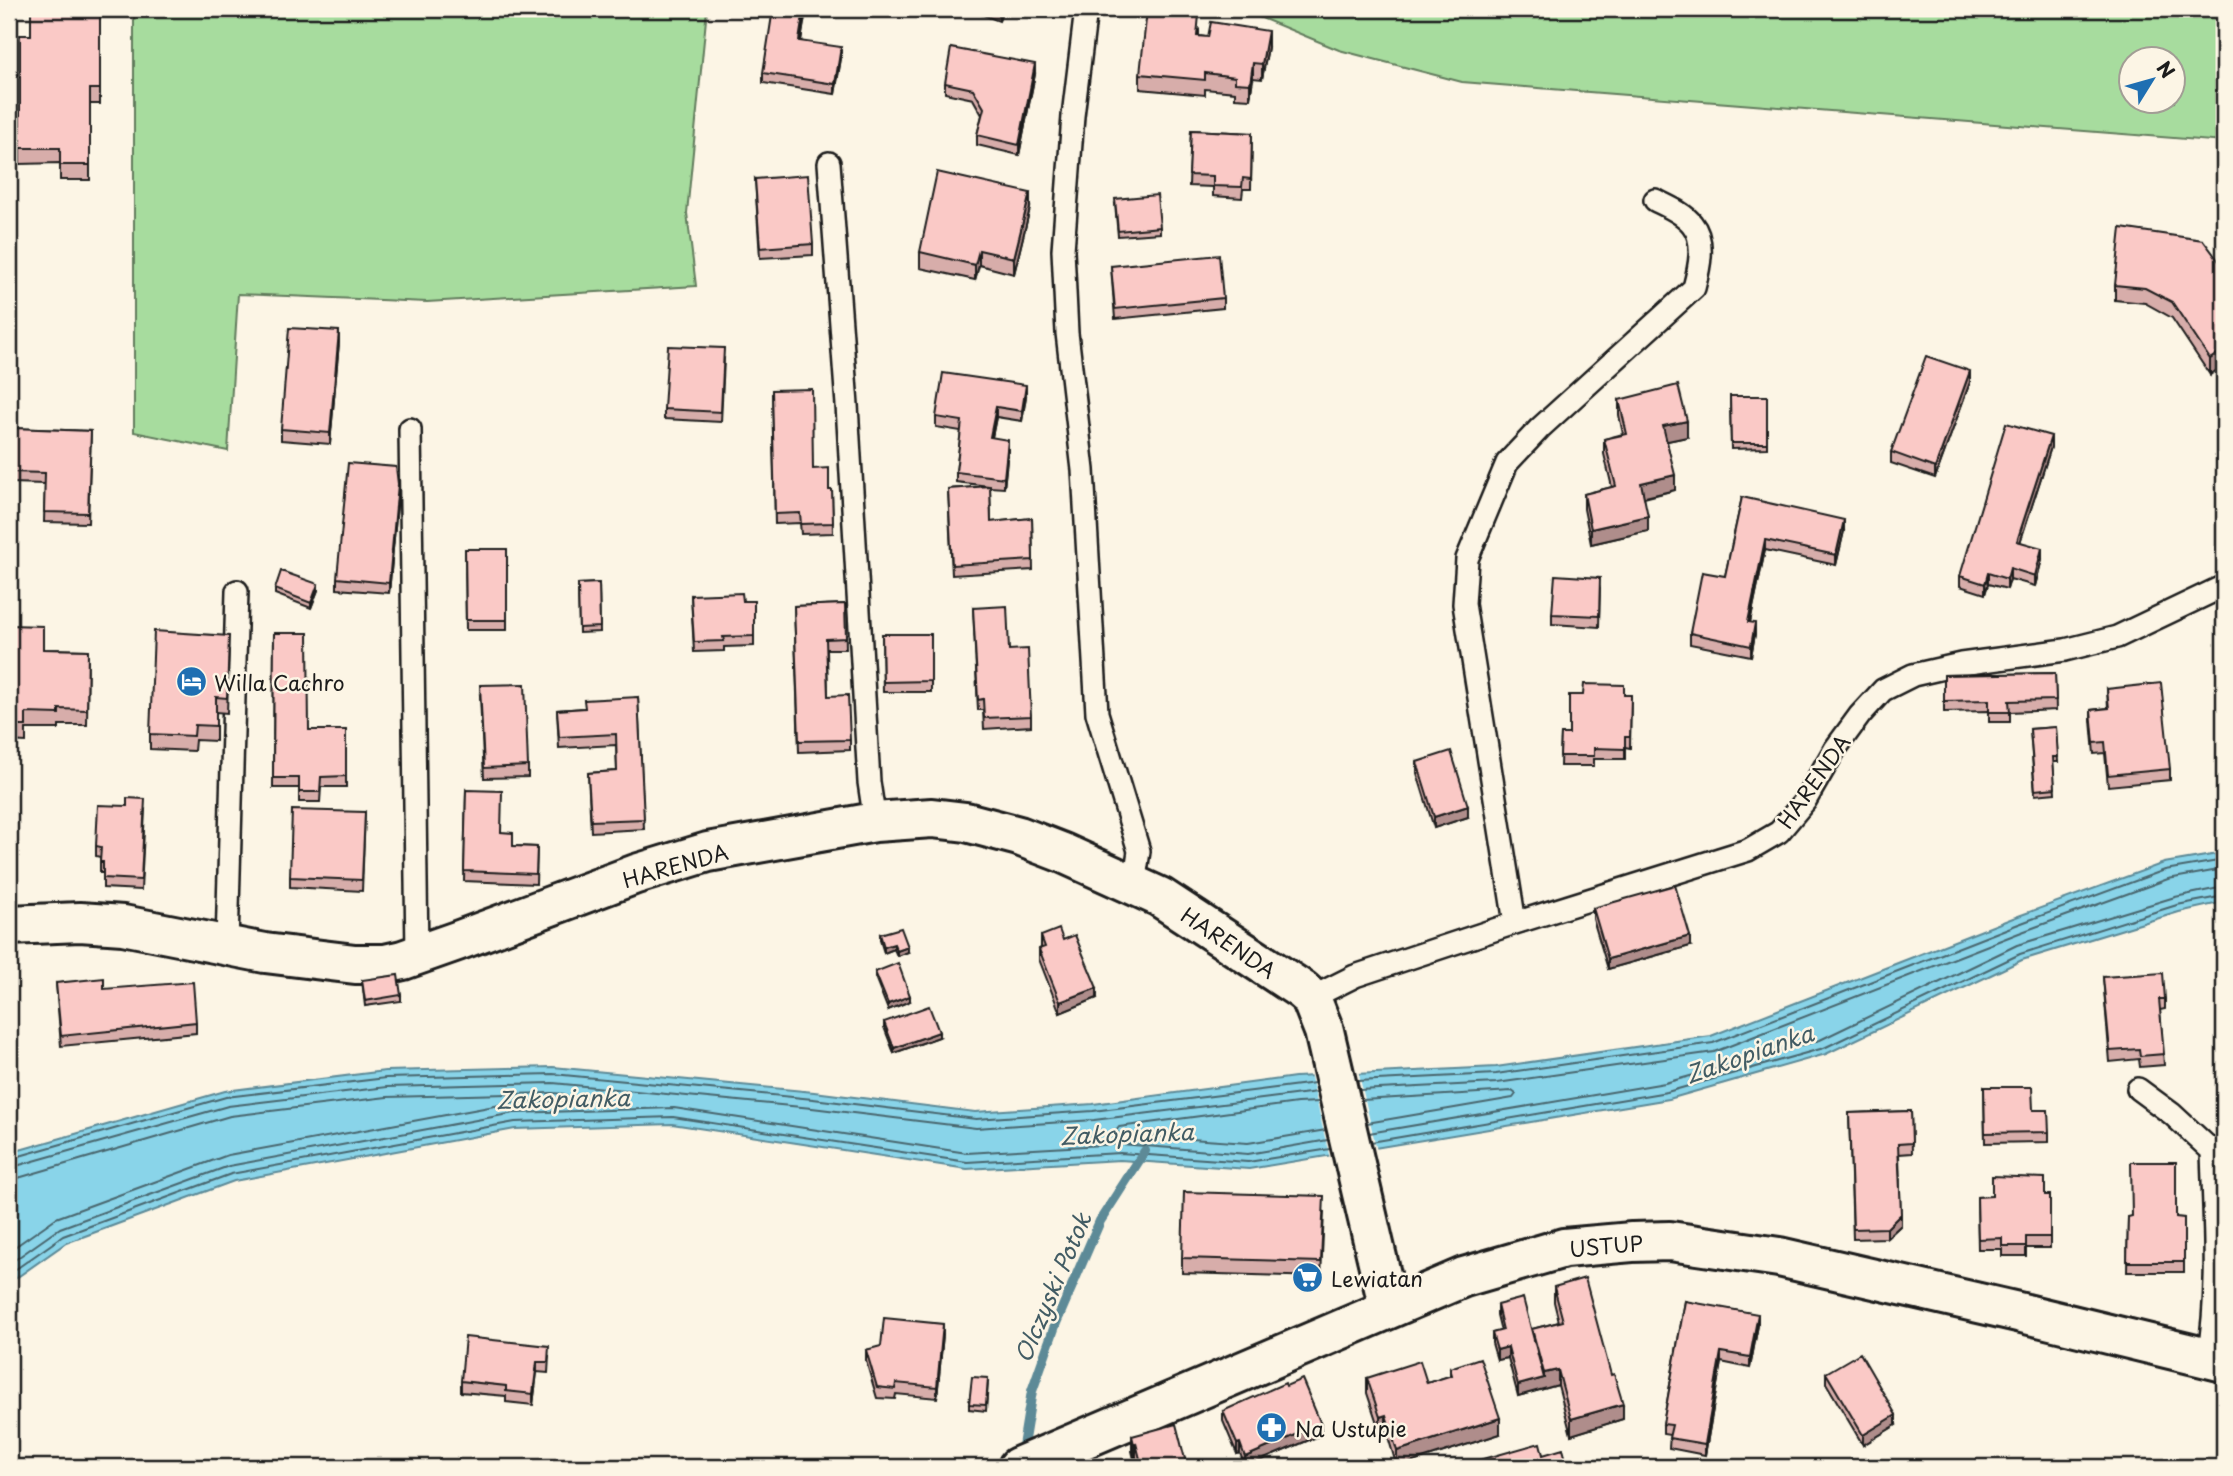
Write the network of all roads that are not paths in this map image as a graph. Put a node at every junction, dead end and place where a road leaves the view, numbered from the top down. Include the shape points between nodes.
1 (1086, 9) edge
2 (829, 163) dead end
3 (1655, 200) dead end
4 (410, 429) dead end
5 (2224, 586) edge
6 (237, 591) dead end
7 (875, 822) junction
8 (1134, 885) junction
9 (1515, 923) junction
10 (9, 925) edge
11 (227, 944) junction
12 (417, 955) junction
13 (1317, 1014) junction
14 (2138, 1089) dead end
15 (1389, 1309) junction
16 (2216, 1360) edge
17 (1018, 1467) edge

1 - 8 lane via 1063,250 1067,333 1083,470 1097,713 1139,851
2 - 7 lane
3 - 9 lane via 1693,224 1700,266 1694,288 1507,463 1467,559 1464,604
4 - 12 lane
5 - 9 lane, HARENDA via 2117,637 1913,675 1883,690 1860,715 1805,801 1779,832 1748,850
6 - 11 lane
7 - 8 street, HARENDA via 932,818 984,825 1052,848
7 - 12 street, HARENDA via 691,857
8 - 13 street, HARENDA via 1190,916
9 - 13 lane, HARENDA via 1355,976
10 - 11 street, HARENDA via 123,925
11 - 12 street, HARENDA via 370,965
13 - 15 street
14 - 16 lane via 2212,1151
15 - 16 street, USTUP via 1464,1277 1564,1248 1670,1241 1779,1257
15 - 17 street, USTUP

